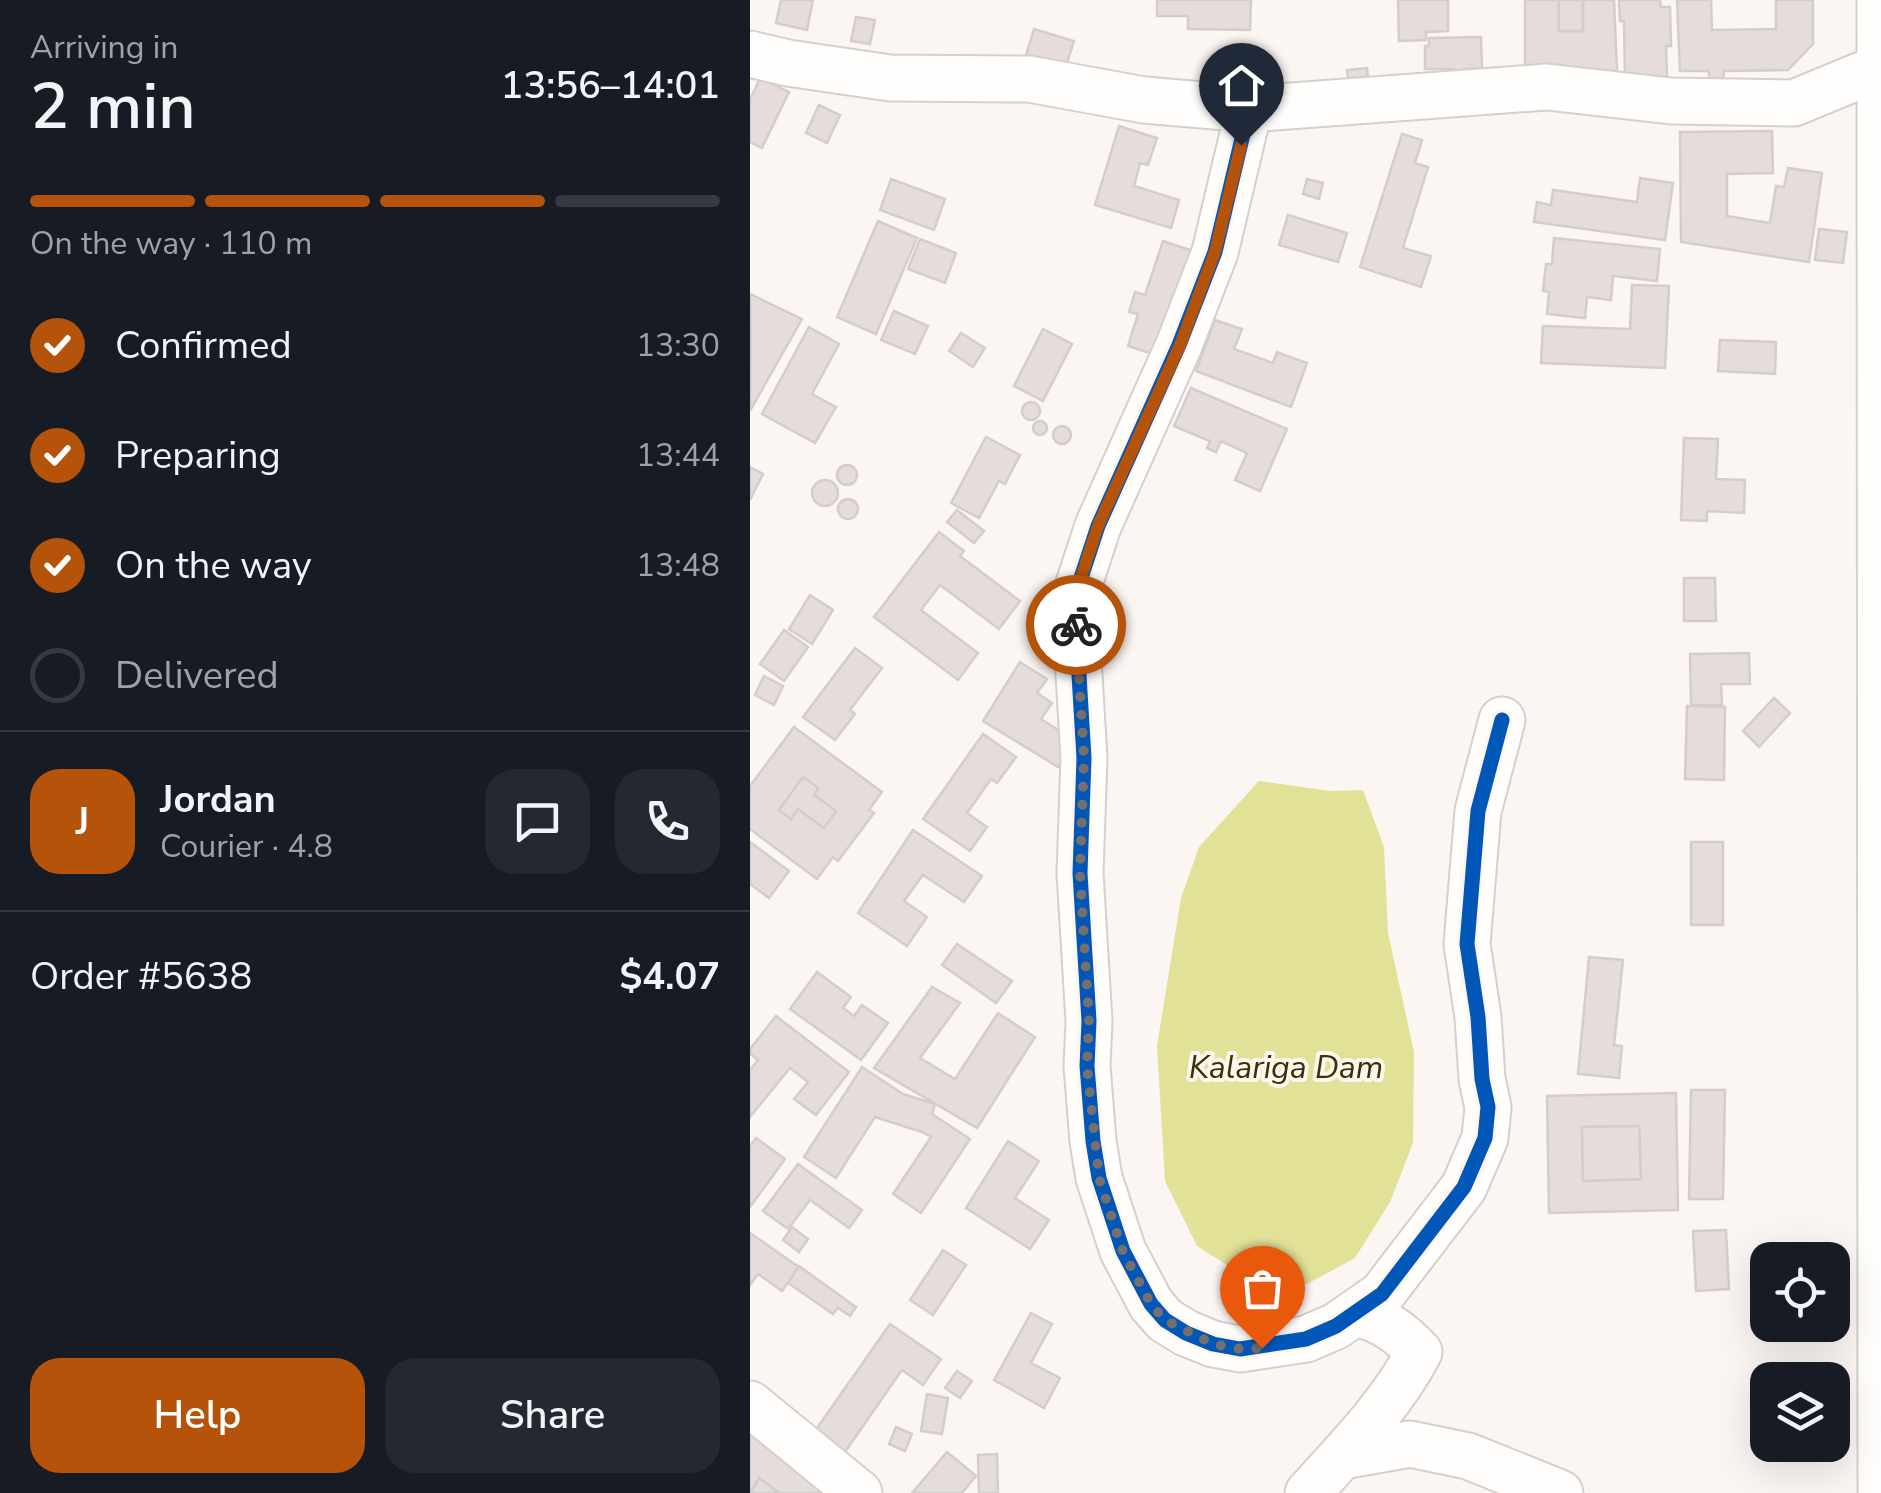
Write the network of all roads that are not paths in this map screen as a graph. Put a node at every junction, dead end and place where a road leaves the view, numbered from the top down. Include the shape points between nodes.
1 (1880, 0) edge
2 (750, 54) edge
3 (1880, 67) edge
4 (1250, 109) junction
5 (1880, 380) edge
6 (1502, 720) dead end
7 (1880, 976) edge
8 (1356, 1313) junction
9 (750, 1404) edge
10 (1342, 1456) junction
11 (859, 1493) edge
12 (1308, 1493) edge
13 (1560, 1493) edge
14 (1881, 1493) edge

1 - 3 street
2 - 4 street via 890,78 1029,79 1144,100
3 - 4 street via 1794,103 1671,102 1547,87
3 - 5 street
4 - 8 street via 1215,252 1079,584 1089,1109 1111,1220 1135,1276 1165,1320 1213,1344 1240,1349 1306,1340
5 - 7 street
6 - 8 street via 1478,812 1467,944 1488,1108 1485,1138 1464,1187 1425,1241 1382,1294
7 - 14 street
8 - 10 street via 1378,1318 1419,1352
9 - 11 street
10 - 12 street
10 - 13 street via 1410,1444 1468,1456

